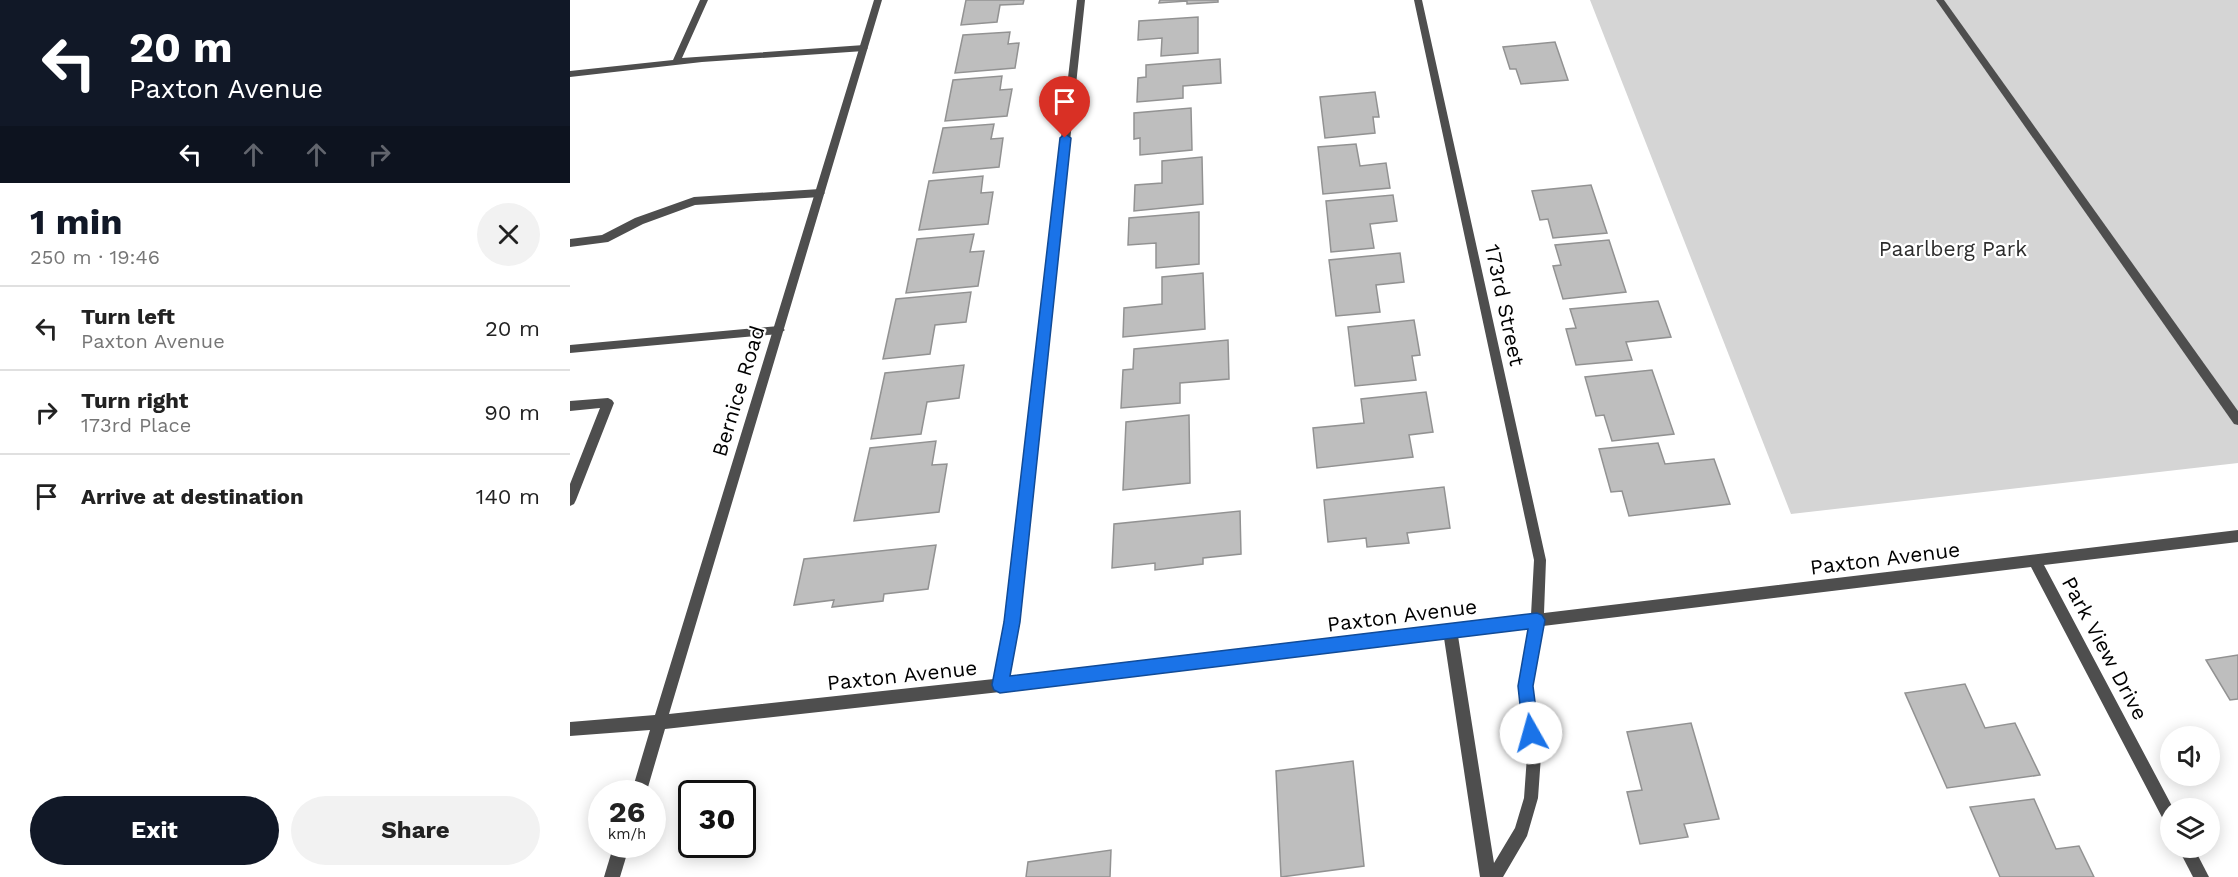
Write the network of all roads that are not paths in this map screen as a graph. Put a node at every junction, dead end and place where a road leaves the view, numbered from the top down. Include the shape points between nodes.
1 (704, 0) edge
2 (878, 0) edge
3 (1081, 0) edge
4 (1418, 0) edge
5 (1940, 0) edge
6 (864, 48) junction
7 (676, 62) junction
8 (570, 74) edge
9 (820, 193) junction
10 (570, 243) edge
11 (779, 330) junction
12 (570, 349) edge
13 (570, 406) edge
14 (2238, 420) edge
15 (570, 500) edge
16 (2238, 536) edge
17 (2035, 562) junction
18 (1537, 620) junction
19 (1450, 630) junction
20 (1000, 685) junction
21 (660, 722) junction
22 (570, 729) edge
23 (642, 780) edge
24 (2160, 799) edge
25 (618, 858) edge
26 (2192, 858) edge
27 (612, 877) edge
28 (1488, 877) edge
29 (1494, 877) edge
30 (2202, 877) edge

1 - 7 street
2 - 6 street, Bernice Road
3 - 20 street via 1012,622
4 - 18 street, 173rd Street via 1540,560
5 - 14 street
6 - 7 street
6 - 9 street, Bernice Road
7 - 8 street
9 - 10 street via 694,201 604,239
9 - 11 street, Bernice Road
11 - 12 street
11 - 21 street, Bernice Road
13 - 15 street via 608,403
16 - 17 street, Paxton Avenue
17 - 18 street, Paxton Avenue
17 - 24 street, Park View Drive
18 - 19 street, Paxton Avenue
18 - 29 street, 173rd Street via 1526,686 1534,756 1531,798 1522,831
19 - 20 street, Paxton Avenue
19 - 28 street
20 - 21 street, Paxton Avenue
21 - 22 street, Paxton Avenue
21 - 23 street, Bernice Road
25 - 27 street
26 - 30 street

